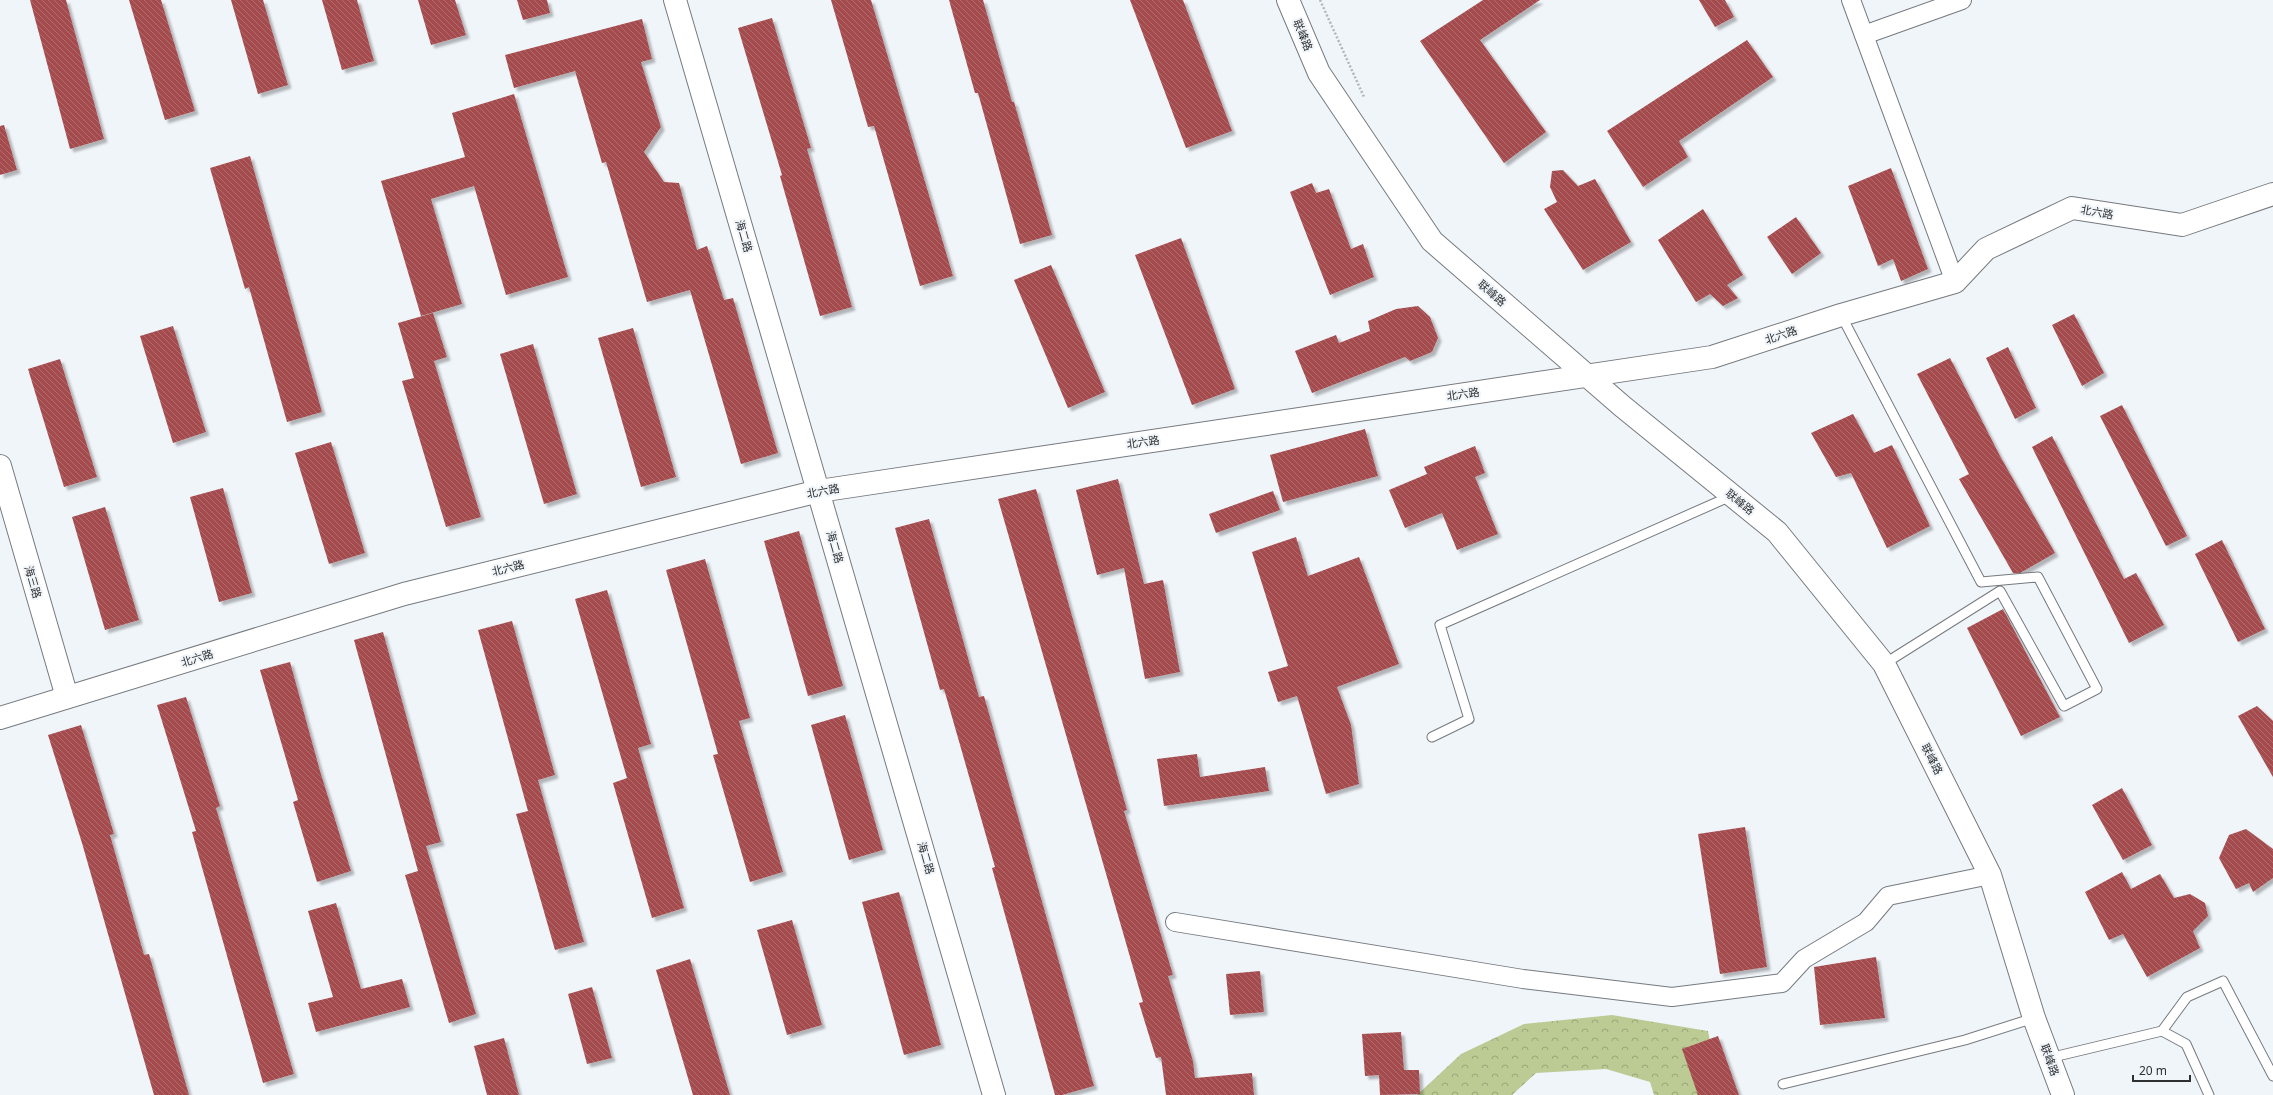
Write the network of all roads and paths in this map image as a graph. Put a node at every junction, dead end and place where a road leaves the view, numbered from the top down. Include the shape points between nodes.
1 (675, 0) edge
2 (1288, 0) edge
3 (1320, 0) edge
4 (1851, 0) edge
5 (1962, 0) edge
6 (1864, 35) junction
7 (1364, 97) dead end
8 (2273, 194) edge
9 (1955, 282) junction
10 (1841, 315) junction
11 (1587, 376) junction
12 (0, 466) edge
13 (818, 491) junction
14 (1732, 496) junction
15 (1884, 664) junction
16 (67, 697) junction
17 (0, 718) edge
18 (1432, 737) dead end
19 (1990, 875) junction
20 (1175, 922) dead end
21 (2034, 1018) junction
22 (2162, 1031) junction
23 (2049, 1058) junction
24 (2273, 1076) edge
25 (1783, 1084) dead end
26 (994, 1095) edge
27 (2063, 1095) edge
28 (2208, 1095) edge

1 - 13 street, 海二路
2 - 11 street, 联峰路 via 1318,73 1432,241
3 - 7 path
4 - 6 street
5 - 6 street
6 - 9 street
8 - 9 street, 北六路 via 2182,225 2072,208 1986,249
9 - 10 street, 北六路
10 - 11 street, 北六路 via 1712,357
10 - 15 lane via 1981,582 2038,577 2097,689 2064,706 2000,591
11 - 13 street, 北六路
11 - 14 street, 联峰路
12 - 16 street, 海三路
13 - 16 street, 北六路 via 404,594
13 - 26 street, 海二路
14 - 15 street, 联峰路 via 1777,532
14 - 18 lane via 1440,625 1469,719
15 - 19 street, 联峰路
16 - 17 street, 北六路
19 - 20 street via 1888,896 1866,922 1804,959 1782,983 1672,997 1523,979
19 - 21 street, 联峰路
21 - 23 street, 联峰路
21 - 25 lane via 1965,1040
22 - 23 lane
22 - 24 lane via 2187,997 2223,981
22 - 28 lane via 2186,1044
23 - 27 street, 联峰路

